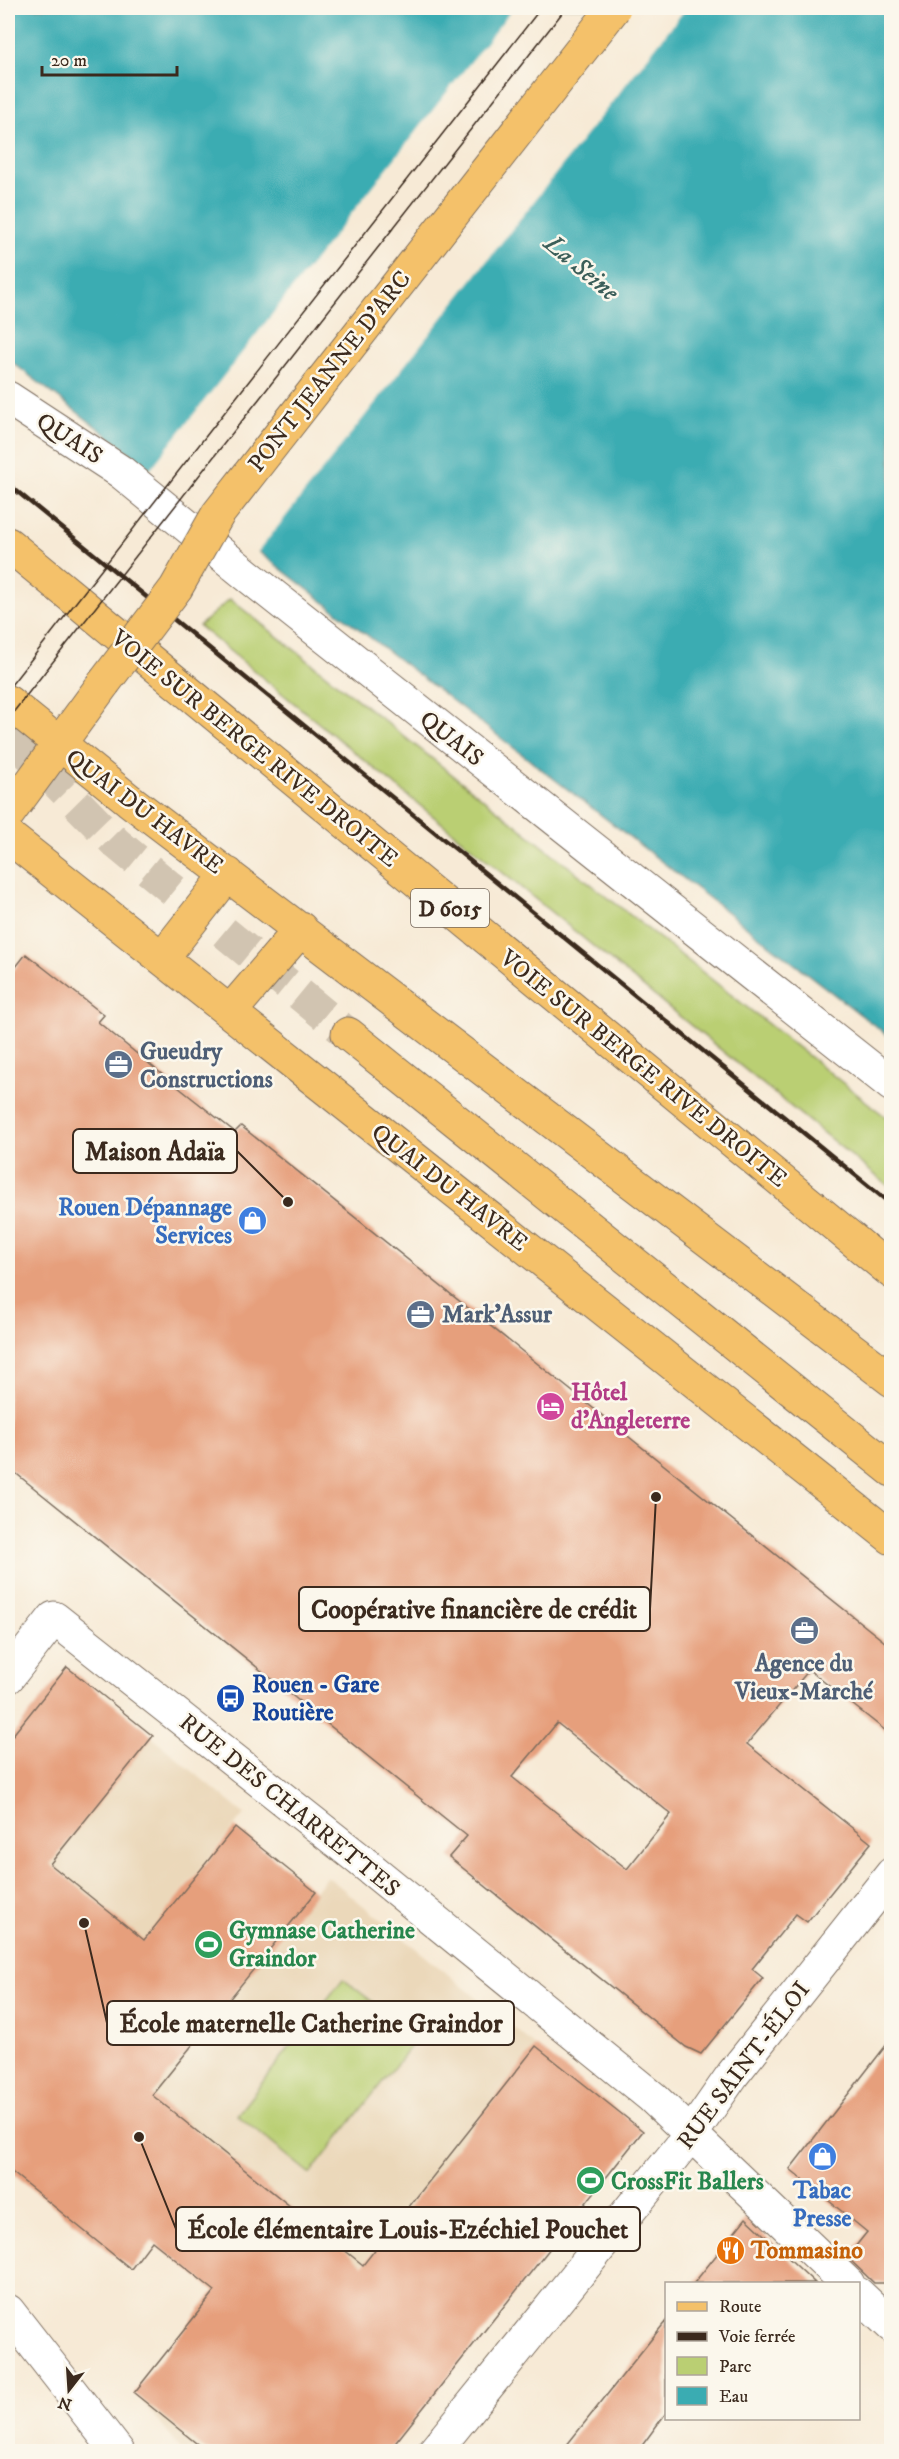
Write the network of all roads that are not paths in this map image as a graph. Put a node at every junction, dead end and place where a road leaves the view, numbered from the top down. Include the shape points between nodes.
1 (614, 8) edge
2 (8, 398) edge
3 (8, 544) edge
4 (8, 702) edge
5 (58, 744) junction
6 (8, 814) edge
7 (8, 836) edge
8 (228, 874) junction
9 (301, 929) junction
10 (162, 958) junction
11 (230, 1012) junction
12 (348, 1034) tunnel mouth
13 (891, 1085) edge
14 (891, 1272) edge
15 (891, 1380) edge
16 (891, 1470) edge
17 (891, 1538) edge
18 (8, 1677) edge
19 (891, 1874) edge
20 (692, 2133) junction
21 (847, 2282) edge
22 (860, 2296) edge
23 (8, 2311) edge
24 (891, 2326) edge
25 (118, 2451) edge
26 (434, 2451) edge

1 - 5 main road, PONT JEANNE D'ARC, bridge via 223,508 171,594
2 - 13 street, QUAIS via 127,477
3 - 14 main road, VOIE SUR BERGE RIVE DROITE / D 6015
4 - 5 main road, QUAI DU HAVRE
5 - 6 main road, PONT JEANNE D'ARC
5 - 8 main road, QUAI DU HAVRE
7 - 10 main road, QUAI DU HAVRE
8 - 9 main road, QUAI DU HAVRE
8 - 10 main road
9 - 11 main road
9 - 15 main road, QUAI DU HAVRE
10 - 11 main road, QUAI DU HAVRE
11 - 17 main road, QUAI DU HAVRE
12 - 16 main road
18 - 20 street, RUE DES CHARRETTES via 54,1618 354,1855
19 - 20 street, RUE SAINT-ÉLOI via 733,2074
20 - 21 street, RUE DES CHARRETTES
20 - 26 street, RUE SAINT-ÉLOI
22 - 24 street
23 - 25 street

